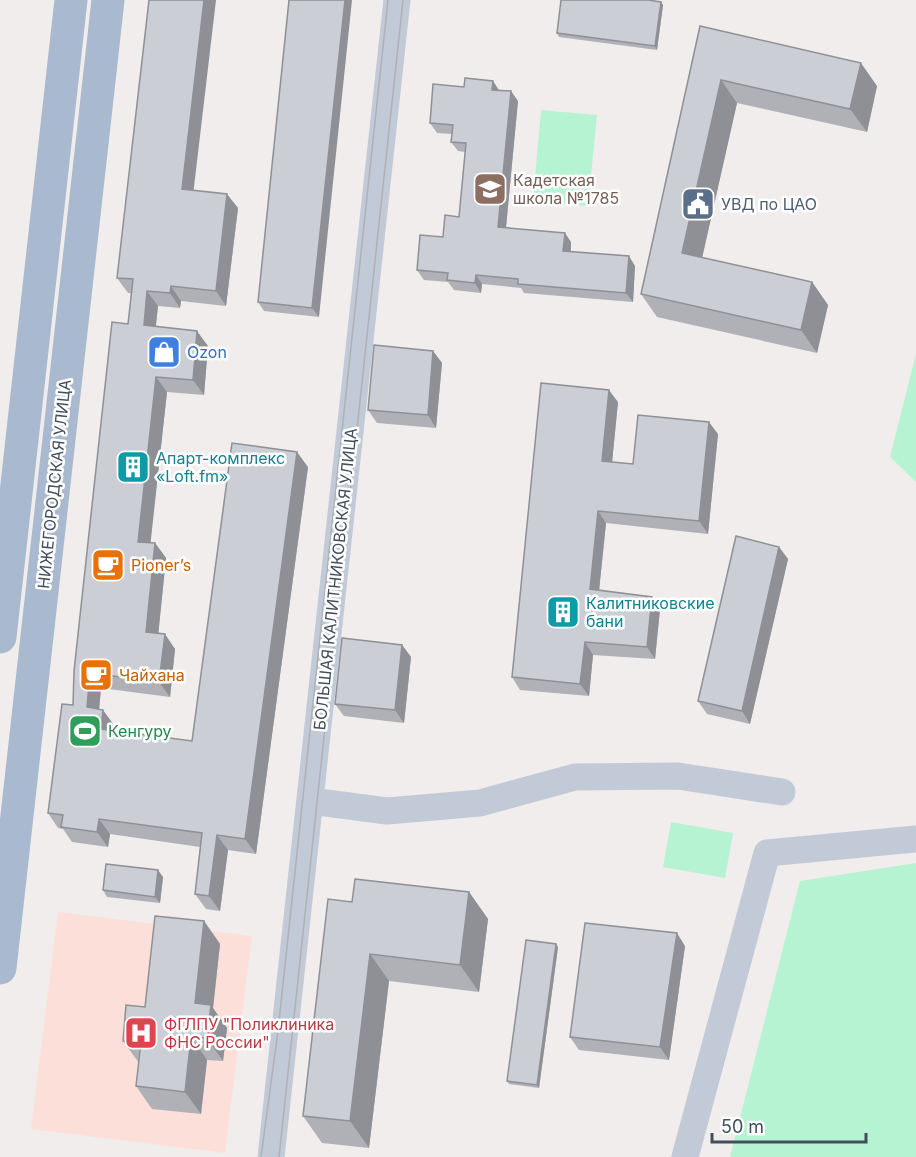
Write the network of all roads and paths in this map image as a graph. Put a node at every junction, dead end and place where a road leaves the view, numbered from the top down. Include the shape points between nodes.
1 (71, 0) edge
2 (108, 0) edge
3 (397, 0) edge
4 (0, 637) edge
5 (782, 792) dead end
6 (311, 801) junction
7 (916, 839) edge
8 (0, 968) edge
9 (271, 1157) edge
10 (685, 1157) edge

1 - 4 main road
2 - 8 main road, НИЖЕГОРОДСКАЯ УЛИЦА
3 - 6 street, БОЛЬШАЯ КАЛИТНИКОВСКАЯ УЛИЦА
5 - 6 street via 678,776 575,777 480,803 387,811
6 - 9 street, БОЛЬШАЯ КАЛИТНИКОВСКАЯ УЛИЦА
7 - 10 street via 767,853

